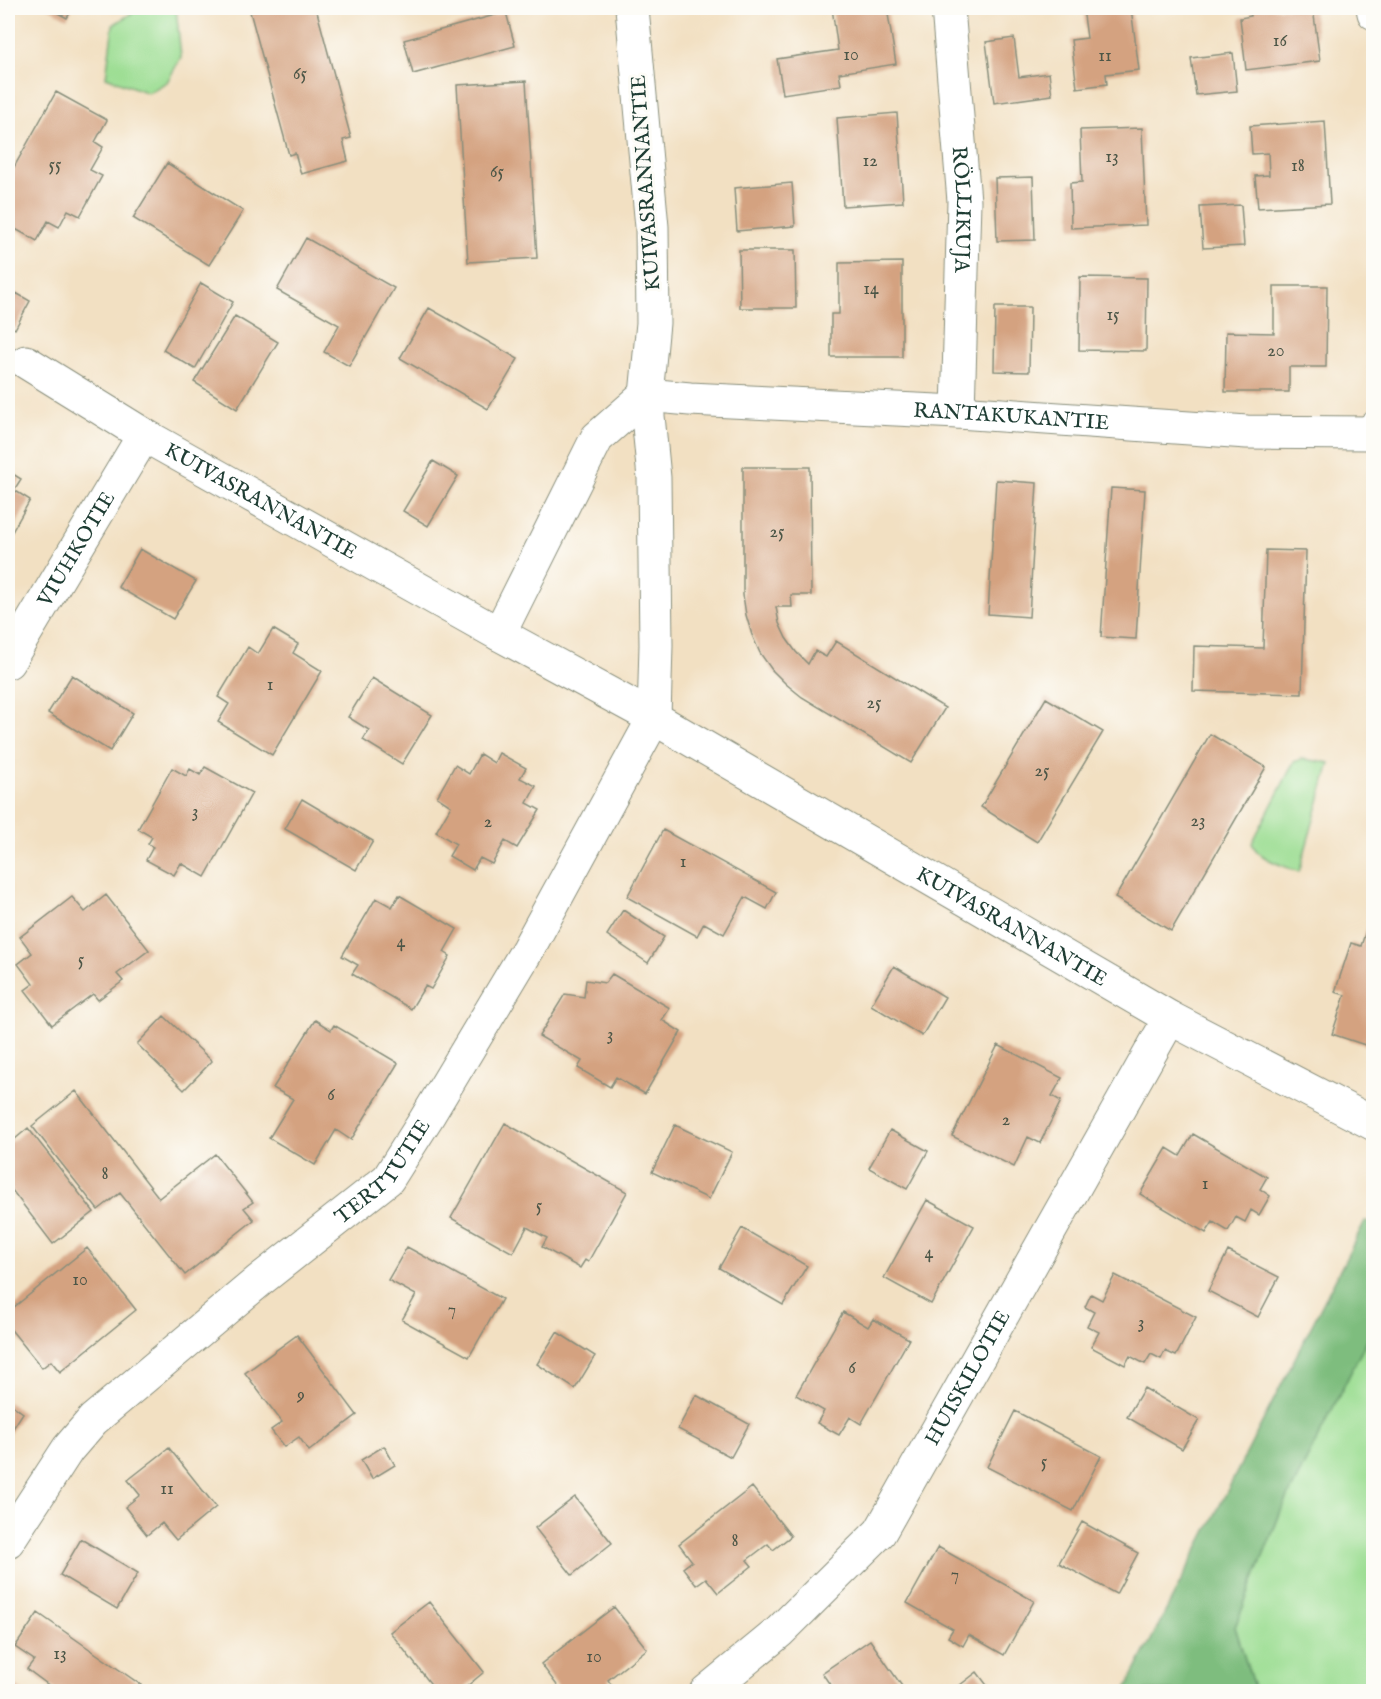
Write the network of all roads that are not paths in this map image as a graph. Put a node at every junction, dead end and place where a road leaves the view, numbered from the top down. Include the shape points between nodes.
1 (632, 8) edge
2 (948, 8) edge
3 (1373, 8) edge
4 (1374, 13) edge
5 (26, 362) dead end
6 (646, 395) junction
7 (958, 412) junction
8 (1374, 428) edge
9 (144, 435) junction
10 (499, 634) junction
11 (8, 662) edge
12 (654, 718) junction
13 (1170, 1018) junction
14 (1374, 1124) edge
15 (8, 1541) edge
16 (706, 1692) edge

1 - 6 street, KUIVASRANNANTIE via 652,227 653,322
2 - 7 street, RÖLLIKUJA via 964,201
3 - 4 street
5 - 9 street, KUIVASRANNANTIE
6 - 7 street, RANTAKUKANTIE
6 - 10 street via 597,438
6 - 12 street, KUIVASRANNANTIE via 654,478
7 - 8 street, RANTAKUKANTIE via 1247,432 1372,433
9 - 10 street, KUIVASRANNANTIE
9 - 11 street, VIUHKOTIE
10 - 12 street, KUIVASRANNANTIE
12 - 13 street, KUIVASRANNANTIE
12 - 15 street, TERTTUTIE via 528,949 388,1179 93,1420 68,1449
13 - 14 street, KUIVASRANNANTIE
13 - 16 street, HUISKILOTIE via 880,1532 779,1632

